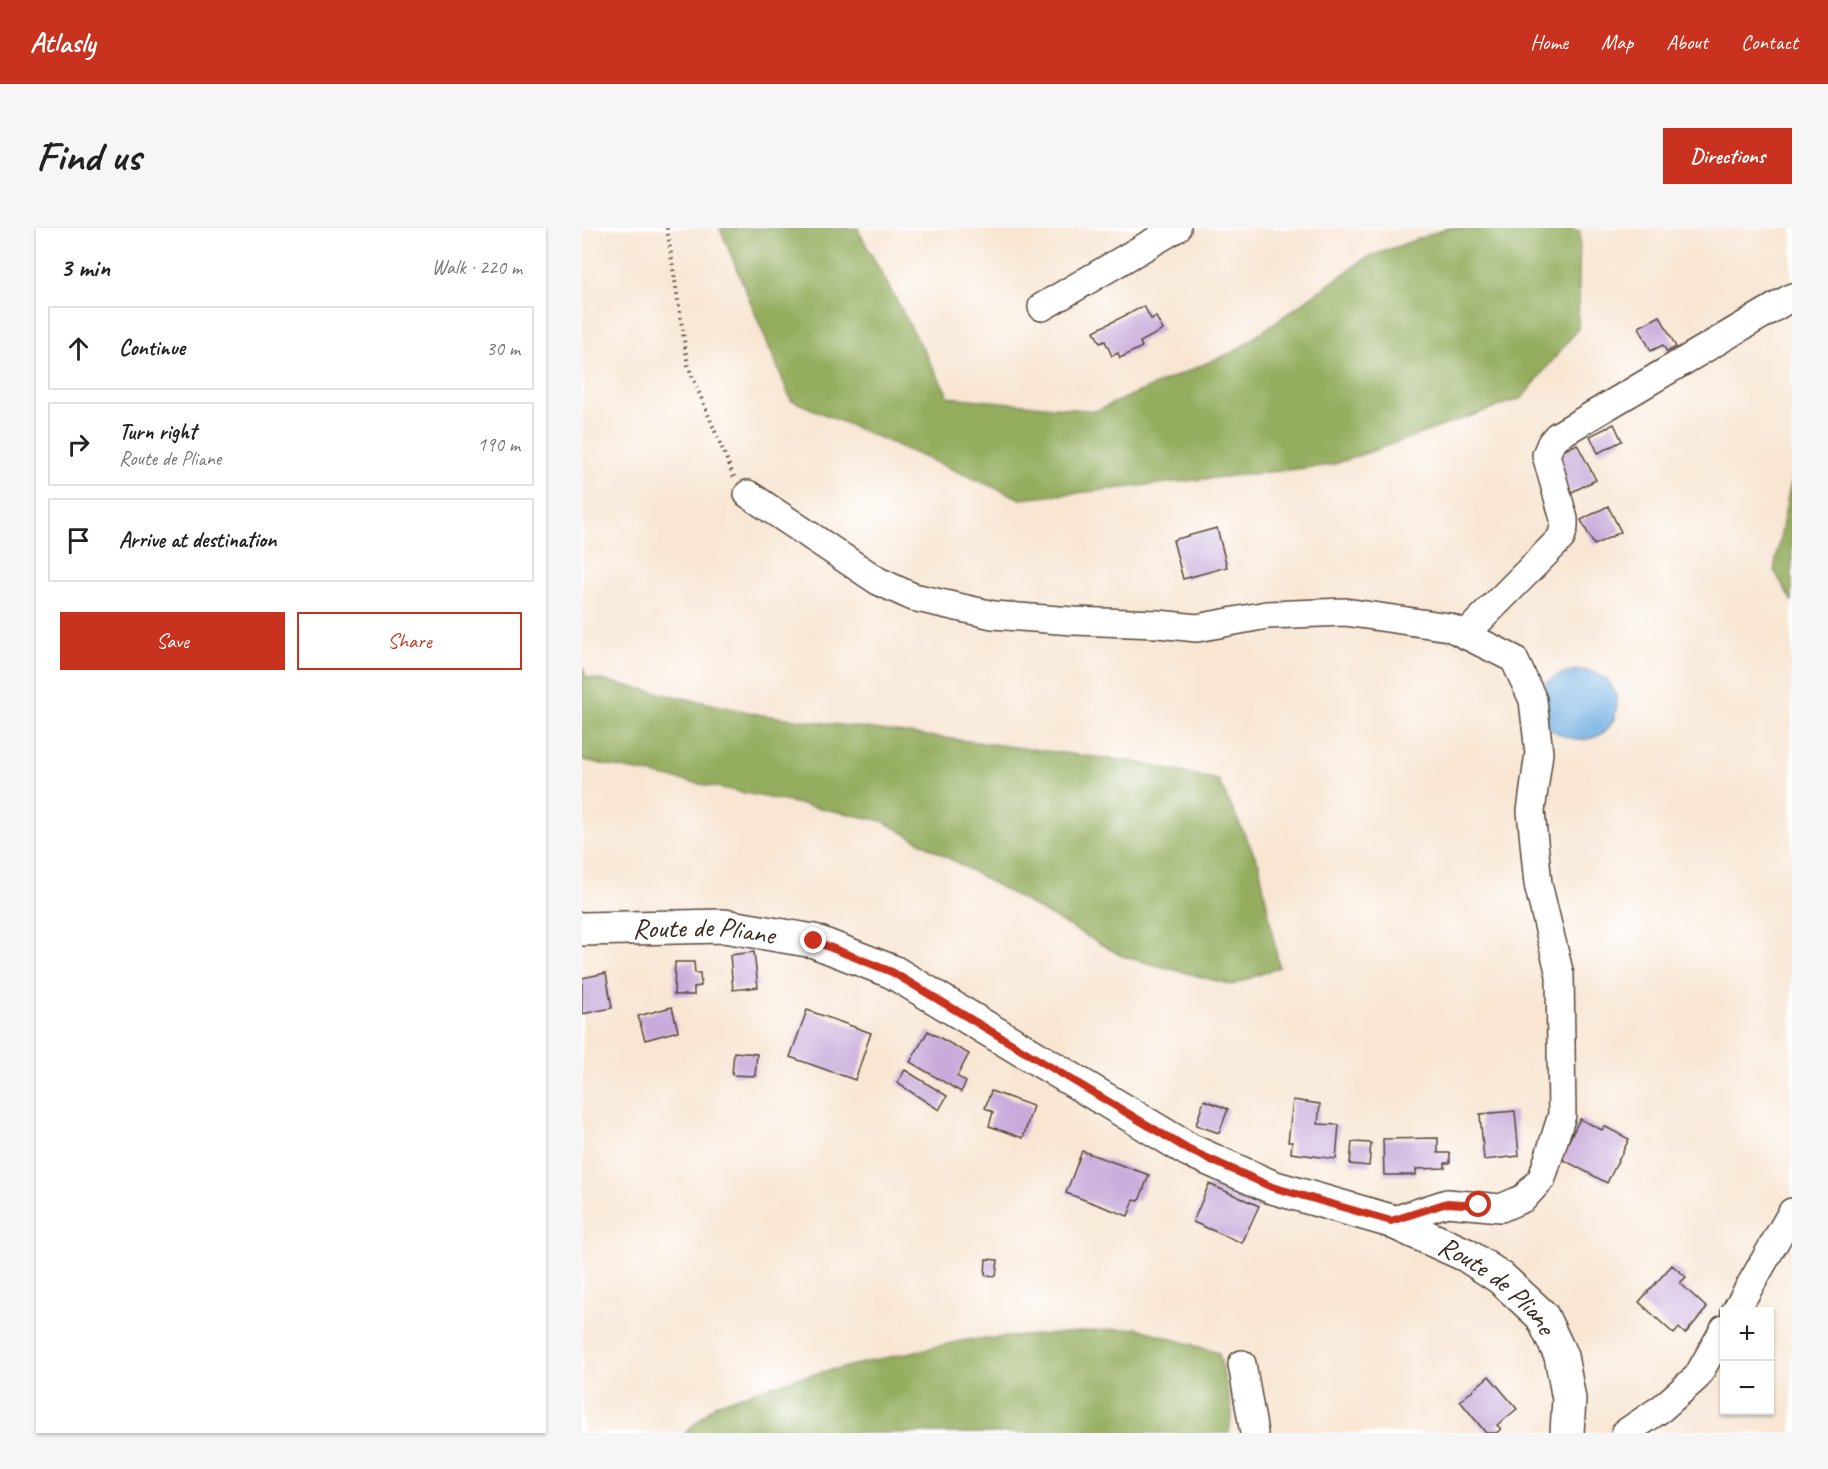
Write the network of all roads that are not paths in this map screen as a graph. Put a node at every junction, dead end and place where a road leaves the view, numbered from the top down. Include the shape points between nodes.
1 (1178, 228) edge
2 (1792, 297) edge
3 (1042, 307) dead end
4 (748, 494) road end
5 (1465, 635) junction
6 (582, 929) edge
7 (1792, 1212) edge
8 (1391, 1221) junction
9 (1737, 1307) edge
10 (1720, 1338) edge
11 (1242, 1364) dead end
12 (1254, 1433) edge
13 (1567, 1433) edge
14 (1625, 1433) edge

1 - 3 street
2 - 5 street via 1557,436 1546,455 1564,519 1561,538
4 - 5 street via 878,581 913,597 993,615 1197,628 1266,615 1345,612 1449,627
5 - 8 street via 1514,659 1533,700 1539,753 1531,811 1538,884 1560,975 1562,1116 1542,1178 1524,1198 1501,1208 1447,1203
6 - 8 street, Route de Pliane via 724,926 814,941 892,972 1189,1150 1272,1187
7 - 9 street
8 - 13 street, Route de Pliane via 1466,1255 1501,1278 1542,1316 1561,1356 1569,1399
10 - 14 street via 1697,1377
11 - 12 street

